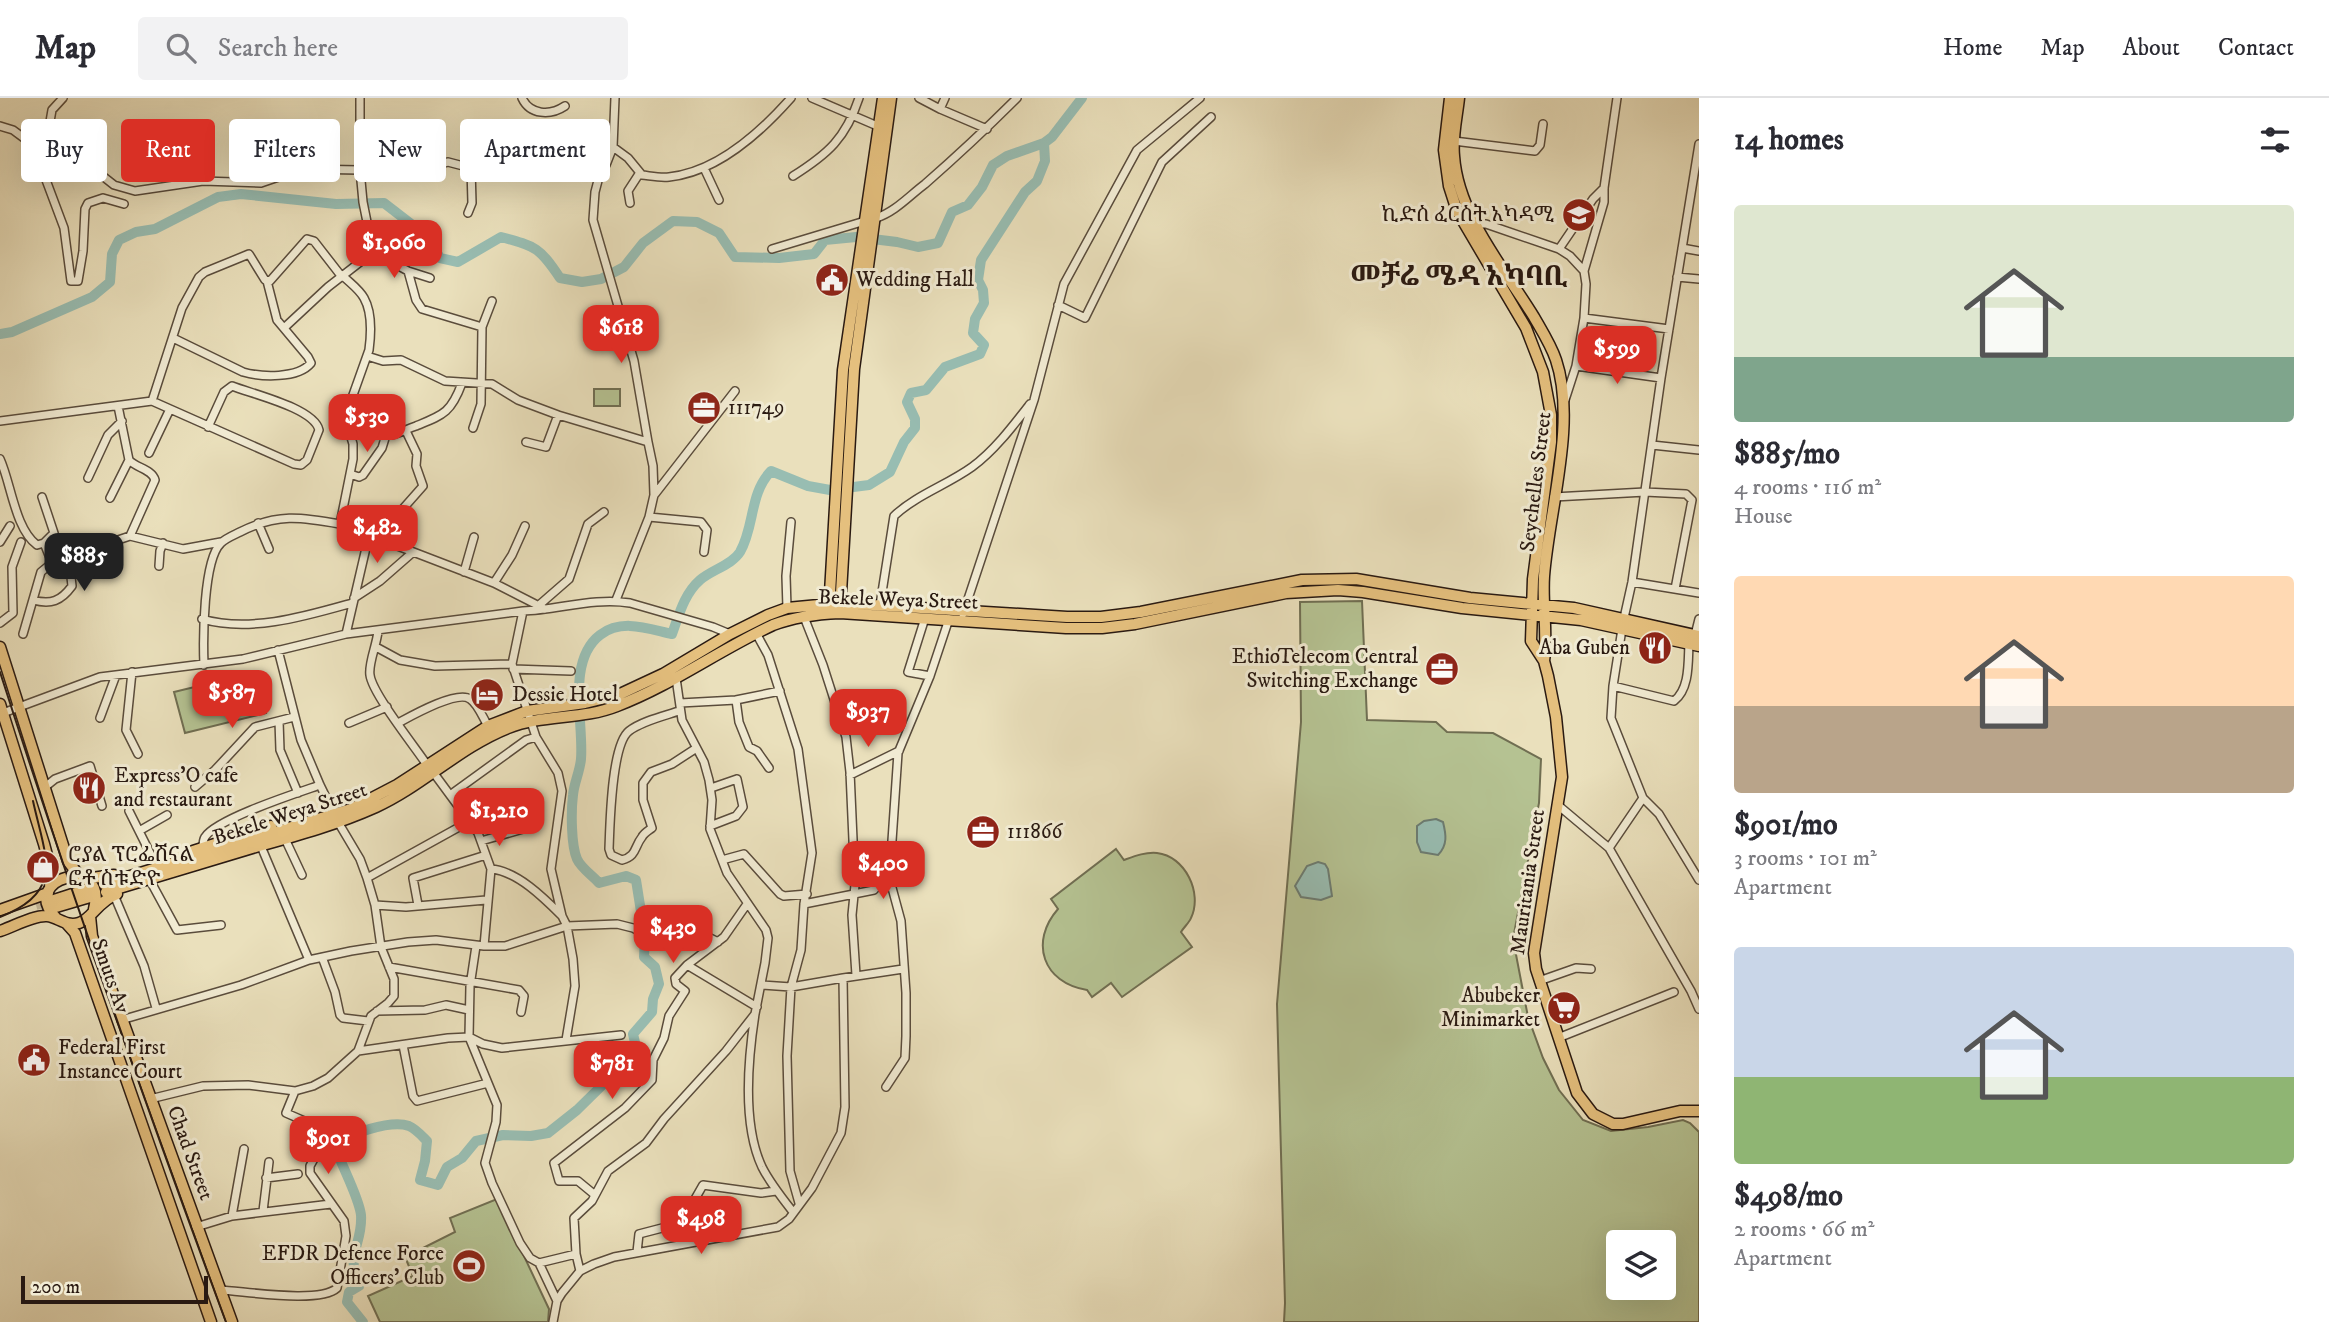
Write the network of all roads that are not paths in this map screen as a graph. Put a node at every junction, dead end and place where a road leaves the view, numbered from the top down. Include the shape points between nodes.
1 (63, 98) edge
2 (360, 98) edge
3 (522, 98) edge
4 (615, 98) edge
5 (791, 98) edge
6 (812, 98) edge
7 (859, 98) edge
8 (883, 98) edge
9 (891, 98) edge
10 (919, 98) edge
11 (945, 98) edge
12 (1017, 98) edge
13 (1200, 98) edge
14 (1450, 98) edge
15 (1459, 98) edge
16 (1618, 98) edge
17 (565, 106) dead end
18 (940, 109) junction
19 (853, 116) junction
20 (1211, 117) dead end
21 (50, 119) edge
22 (360, 119) edge
23 (1544, 124) dead end
24 (0, 126) edge
25 (882, 128) junction
26 (987, 129) junction
27 (21, 136) edge
28 (1454, 141) junction
29 (1699, 144) edge
30 (613, 147) junction
31 (610, 156) edge
32 (704, 168) junction
33 (354, 170) edge
34 (639, 174) junction
35 (793, 176) dead end
36 (1696, 178) edge
37 (107, 179) edge
38 (47, 182) edge
39 (361, 182) edge
40 (472, 182) edge
41 (598, 182) edge
42 (1604, 188) junction
43 (719, 200) dead end
44 (630, 203) dead end
45 (1688, 203) junction
46 (124, 204) dead end
47 (1699, 204) edge
48 (468, 213) dead end
49 (870, 220) junction
50 (1469, 224) junction
51 (867, 242) junction
52 (772, 248) dead end
53 (1682, 248) junction
54 (1559, 250) junction
55 (1699, 251) edge
56 (373, 252) junction
57 (408, 271) junction
58 (1584, 271) junction
59 (342, 276) junction
60 (1677, 277) junction
61 (430, 278) dead end
62 (1699, 279) edge
63 (267, 281) junction
64 (492, 301) dead end
65 (1058, 305) junction
66 (1584, 318) junction
67 (482, 327) junction
68 (284, 328) junction
69 (1669, 329) junction
70 (173, 338) junction
71 (367, 356) junction
72 (1577, 366) junction
73 (1661, 378) junction
74 (462, 383) junction
75 (482, 384) junction
76 (735, 391) dead end
77 (1034, 400) junction
78 (1565, 400) junction
79 (152, 401) junction
80 (118, 406) junction
81 (170, 409) junction
82 (558, 415) junction
83 (0, 421) edge
84 (122, 421) junction
85 (208, 427) junction
86 (473, 428) dead end
87 (406, 431) junction
88 (351, 435) junction
89 (386, 435) junction
90 (526, 442) dead end
91 (648, 442) junction
92 (1652, 445) junction
93 (1699, 450) edge
94 (149, 453) dead end
95 (0, 459) edge
96 (129, 460) junction
97 (351, 474) junction
98 (88, 478) dead end
99 (1645, 492) junction
100 (654, 495) junction
101 (1554, 497) junction
102 (42, 498) dead end
103 (110, 498) dead end
104 (604, 512) dead end
105 (649, 517) junction
106 (258, 523) junction
107 (791, 523) dead end
108 (340, 524) junction
109 (10, 526) dead end
110 (525, 526) dead end
111 (130, 536) junction
112 (369, 536) junction
113 (474, 537) dead end
114 (0, 542) edge
115 (21, 542) dead end
116 (222, 542) junction
117 (163, 543) junction
118 (44, 544) junction
119 (269, 549) dead end
120 (704, 552) dead end
121 (412, 554) junction
122 (95, 557) dead end
123 (52, 563) junction
124 (159, 566) dead end
125 (464, 572) junction
126 (1632, 582) junction
127 (494, 583) junction
128 (835, 584) junction
129 (1675, 589) junction
130 (1699, 593) edge
131 (33, 600) junction
132 (353, 600) junction
133 (616, 600) junction
134 (1532, 603) junction
135 (1545, 603) junction
136 (816, 604) junction
137 (860, 605) junction
138 (880, 605) junction
139 (538, 606) junction
140 (786, 608) junction
141 (835, 608) junction
142 (548, 610) junction
143 (523, 611) junction
144 (963, 615) junction
145 (1532, 615) junction
146 (1545, 616) junction
147 (804, 617) junction
148 (926, 618) junction
149 (202, 619) junction
150 (948, 619) junction
151 (1699, 619) edge
152 (0, 623) edge
153 (1067, 623) junction
154 (1623, 624) junction
155 (378, 631) junction
156 (756, 633) junction
157 (23, 634) dead end
158 (346, 634) junction
159 (730, 634) junction
160 (1695, 640) edge
161 (0, 647) edge
162 (376, 647) junction
163 (278, 650) junction
164 (1544, 661) junction
165 (204, 665) junction
166 (513, 666) junction
167 (571, 671) dead end
168 (132, 673) junction
169 (116, 675) junction
170 (930, 676) junction
171 (676, 678) junction
172 (1613, 686) junction
173 (780, 691) junction
174 (736, 700) junction
175 (20, 707) junction
176 (387, 707) junction
177 (680, 707) junction
178 (1, 708) edge
179 (582, 709) junction
180 (529, 716) junction
181 (294, 717) junction
182 (100, 718) dead end
183 (279, 721) junction
184 (349, 723) dead end
185 (398, 723) junction
186 (488, 726) junction
187 (5, 734) edge
188 (536, 737) junction
189 (695, 749) junction
190 (899, 751) junction
191 (138, 754) dead end
192 (769, 768) dead end
193 (430, 769) junction
194 (850, 775) junction
195 (320, 785) junction
196 (45, 787) junction
197 (195, 787) dead end
198 (711, 788) junction
199 (298, 793) junction
200 (450, 795) junction
201 (1643, 797) junction
202 (102, 806) dead end
203 (1559, 806) junction
204 (129, 811) dead end
205 (167, 815) dead end
206 (336, 818) junction
207 (470, 821) junction
208 (710, 826) junction
209 (530, 827) dead end
210 (300, 829) junction
211 (139, 831) junction
212 (481, 841) junction
213 (287, 843) junction
214 (203, 848) junction
215 (1609, 848) junction
216 (263, 851) junction
217 (486, 855) junction
218 (722, 860) junction
219 (155, 863) junction
220 (491, 869) junction
221 (890, 870) junction
222 (302, 875) dead end
223 (367, 878) junction
224 (1699, 880) edge
225 (152, 884) junction
226 (86, 885) junction
227 (108, 890) junction
228 (807, 894) junction
229 (854, 895) junction
230 (52, 897) junction
231 (486, 900) junction
232 (747, 904) junction
233 (804, 904) junction
234 (375, 905) junction
235 (418, 905) junction
236 (0, 910) edge
237 (91, 913) junction
238 (0, 916) edge
239 (562, 916) junction
240 (62, 922) junction
241 (0, 925) edge
242 (221, 925) dead end
243 (568, 926) junction
244 (0, 931) edge
245 (718, 942) junction
246 (480, 946) junction
247 (381, 947) junction
248 (322, 957) junction
249 (309, 960) junction
250 (687, 965) junction
251 (389, 967) junction
252 (903, 969) junction
253 (1591, 970) dead end
254 (856, 975) junction
255 (844, 978) junction
256 (470, 981) junction
257 (1539, 981) junction
258 (762, 985) junction
259 (791, 988) junction
260 (1674, 992) dead end
261 (156, 1008) junction
262 (1699, 1009) edge
263 (469, 1010) junction
264 (756, 1010) junction
265 (376, 1011) junction
266 (521, 1012) dead end
267 (121, 1020) junction
268 (368, 1021) junction
269 (621, 1035) dead end
270 (469, 1037) junction
271 (1558, 1038) junction
272 (566, 1040) junction
273 (403, 1045) junction
274 (358, 1051) junction
275 (488, 1083) junction
276 (886, 1087) dead end
277 (295, 1091) junction
278 (150, 1099) junction
279 (1698, 1110) edge
280 (309, 1123) dead end
281 (320, 1148) dead end
282 (244, 1149) dead end
283 (269, 1162) dead end
284 (298, 1174) dead end
285 (266, 1178) junction
286 (776, 1191) junction
287 (595, 1195) junction
288 (799, 1203) junction
289 (331, 1204) junction
290 (263, 1211) junction
291 (793, 1212) junction
292 (232, 1216) junction
293 (196, 1227) junction
294 (637, 1252) junction
295 (576, 1254) junction
296 (539, 1263) junction
297 (580, 1271) junction
298 (220, 1290) junction
299 (556, 1301) junction
300 (211, 1322) edge
301 (232, 1322) edge
302 (553, 1322) edge

1 - 21 street
2 - 22 street
3 - 17 street via 541,113
4 - 30 street
5 - 32 street via 755,134
6 - 19 street
7 - 19 street
8 - 25 main road
9 - 25 main road
10 - 18 street
11 - 18 street
12 - 26 street
13 - 65 street via 1137,150 1064,284
14 - 50 main road, Seychelles Street via 1445,164 1457,211
15 - 28 main road, Seychelles Street
16 - 42 street
18 - 26 street
19 - 25 street
19 - 35 street via 836,144
20 - 65 street via 1162,162 1085,318
23 - 28 street via 1535,152
24 - 27 street
25 - 49 main road
26 - 49 street via 901,204
28 - 50 main road, Seychelles Street
29 - 36 street
30 - 31 street
30 - 34 street
32 - 34 street via 667,178
32 - 43 street
33 - 37 street via 302,169 253,184 203,181 135,191
34 - 44 street via 628,191
36 - 45 street
38 - 46 street via 64,228 71,281 78,281 88,203 103,198
39 - 56 street
40 - 48 street
41 - 91 street via 593,220 637,374
42 - 54 street
42 - 58 street
45 - 47 street
45 - 53 street
49 - 51 main road
49 - 52 street
50 - 54 street via 1486,223
50 - 78 main road, Seychelles Street via 1548,342
50 - 134 main road, Seychelles Street via 1526,328 1548,391 1550,442
51 - 128 main road
51 - 128 main road via 843,370 834,498
53 - 55 street
53 - 60 street
54 - 58 street
56 - 57 street
56 - 59 street
57 - 61 street
57 - 67 street via 422,309
58 - 66 street
59 - 63 street via 314,241 307,239
59 - 68 street
59 - 71 street via 367,305
60 - 62 street
60 - 69 street
63 - 68 street via 274,313
63 - 70 street via 249,254 201,274 182,308
64 - 67 street
65 - 77 street
66 - 69 street
66 - 72 street
67 - 75 street
68 - 70 street via 310,365 264,376 243,372
69 - 73 street
70 - 79 street
71 - 74 street via 401,360 441,380
71 - 88 street via 348,409
72 - 73 street
72 - 78 street
73 - 92 street
74 - 75 street
74 - 87 street via 440,416
75 - 82 street via 492,384
75 - 86 street
76 - 100 street
77 - 138 street via 973,467 894,516
77 - 144 street
78 - 101 main road, Seychelles Street
79 - 80 street
79 - 81 street
80 - 83 street
80 - 84 street
81 - 85 street
81 - 94 street
82 - 90 street via 547,447
82 - 91 street
84 - 96 street
84 - 98 street via 108,435
85 - 85 street via 301,465 319,430 313,420 292,407 232,386 224,392
87 - 89 street
87 - 112 street via 417,454 423,486 400,512 375,517
88 - 89 street
88 - 97 street
89 - 97 street via 382,449 363,475
91 - 100 street
92 - 93 street
92 - 99 street
95 - 118 street via 23,525 35,544
96 - 103 street
96 - 111 street via 152,473 155,480
97 - 108 street
99 - 101 street
99 - 126 street
99 - 129 street via 1686,494 1692,500
100 - 105 street
101 - 135 main road, Seychelles Street
102 - 118 street via 54,533
104 - 139 street via 587,524 569,579
105 - 120 street via 701,522 707,530
105 - 133 street
106 - 108 street via 281,517
106 - 116 street
106 - 119 street
107 - 140 street
108 - 112 street
109 - 114 street
110 - 127 street
111 - 117 street
111 - 122 street
112 - 121 street
112 - 132 street
113 - 125 street
115 - 152 street via 12,567 13,613
116 - 117 street via 188,549
116 - 149 street
117 - 124 street
118 - 123 street
121 - 125 street
121 - 132 street
123 - 131 street via 41,572
123 - 131 street via 70,568 72,586 55,602
125 - 127 street
126 - 129 street
126 - 154 street
127 - 139 street
128 - 136 main road
128 - 137 main road
128 - 141 main road
129 - 130 street
131 - 157 street
132 - 149 street via 319,613 260,623
132 - 158 street
133 - 142 street
133 - 159 street
134 - 135 main road
134 - 145 main road, Seychelles Street
134 - 153 main road via 1356,579 1322,579
135 - 146 main road, Seychelles Street
135 - 154 main road
136 - 140 main road
136 - 141 main road
137 - 138 main road
137 - 141 main road
138 - 144 main road
139 - 142 street
140 - 159 main road
141 - 147 main road, Bekele Weya Street
141 - 148 main road, Bekele Weya Street
142 - 143 street
143 - 155 street
143 - 166 street
144 - 150 main road, Bekele Weya Street
144 - 153 main road, Bekele Weya Street
145 - 146 main road, Bekele Weya Street
145 - 153 main road, Bekele Weya Street via 1363,592 1302,591 1135,624 1102,628
145 - 164 main road, Mauritania Street via 1531,640
146 - 154 main road, Bekele Weya Street
146 - 164 main road, Mauritania Street
147 - 156 main road, Bekele Weya Street
147 - 194 street via 846,737
148 - 150 main road, Bekele Weya Street
148 - 170 street via 908,672
149 - 165 street
150 - 170 street
151 - 160 street
154 - 160 main road
154 - 172 street
155 - 158 street
155 - 162 street
156 - 171 main road, Bekele Weya Street
156 - 173 street
158 - 163 street
159 - 179 main road via 646,683
160 - 172 street via 1678,699
161 - 175 main road
162 - 166 street via 400,660 435,666
162 - 176 street via 370,678
163 - 165 street
163 - 181 street
164 - 203 main road, Mauritania Street via 1556,717 1562,777
165 - 168 street
166 - 167 street
166 - 180 street
168 - 169 street
168 - 191 street via 126,730
169 - 175 street
169 - 182 street
170 - 190 street
171 - 177 street
171 - 179 main road, Bekele Weya Street via 616,707
172 - 201 street via 1611,718
173 - 174 street
173 - 228 street via 805,789 812,853
174 - 177 street
174 - 192 street via 749,747
175 - 178 street
175 - 196 main road
176 - 184 street
176 - 185 street
177 - 189 street
177 - 189 street via 630,730 621,742 612,786 611,855 626,860 652,828 642,792 647,777
178 - 187 main road
179 - 180 main road, Bekele Weya Street
180 - 186 main road
180 - 188 street
180 - 193 main road, Bekele Weya Street
181 - 183 street
181 - 195 street
183 - 197 street via 255,727
183 - 199 street via 280,750
185 - 186 street via 464,696 473,701
185 - 193 street
186 - 193 main road
187 - 230 main road via 49,864
188 - 200 street
188 - 239 street via 558,773 562,791 551,869
189 - 198 street
190 - 194 street
190 - 221 street
193 - 200 street
193 - 206 main road, Bekele Weya Street via 376,807
194 - 229 street
195 - 199 street
195 - 206 street
196 - 202 street via 90,766
196 - 226 main road via 68,861
198 - 208 street
198 - 208 street via 737,779 743,803 736,816
199 - 214 street via 244,812 205,836
200 - 207 street
201 - 215 street
201 - 224 street via 1659,814
203 - 215 street
203 - 257 main road, Mauritania Street via 1534,953
204 - 211 street
205 - 211 street
206 - 210 main road, Bekele Weya Street
206 - 223 street
207 - 212 street
207 - 223 street
208 - 218 street
209 - 212 street
210 - 213 main road
210 - 214 main road via 285,822
210 - 227 main road, Bekele Weya Street
211 - 219 street
212 - 217 street
213 - 216 main road
213 - 222 street
214 - 219 main road
215 - 262 street
216 - 225 main road
216 - 249 street
217 - 220 street
217 - 235 street via 413,878
218 - 228 street via 744,854 782,896
218 - 232 street
219 - 226 main road
220 - 231 street
220 - 239 street via 515,878
221 - 229 street via 874,890
221 - 252 street via 901,921
223 - 234 street
225 - 227 main road
225 - 242 street via 177,930
226 - 230 main road
226 - 230 main road via 63,877
226 - 237 main road via 94,893
227 - 237 main road
227 - 261 street via 144,966
228 - 233 street
229 - 233 street
229 - 254 street
230 - 236 main road
230 - 240 main road via 47,902 50,910
231 - 235 street
231 - 246 street
232 - 245 street
232 - 258 street via 768,938
233 - 259 street via 801,950
234 - 235 street
234 - 247 street
237 - 240 main road via 78,923
237 - 267 main road, Chad Street via 92,936
238 - 241 main road via 37,909
239 - 243 street
240 - 244 main road via 39,917
240 - 300 main road, Smuts Av via 75,933
243 - 245 street via 624,924 660,942 702,932
243 - 246 street via 505,946
243 - 272 street via 575,986
245 - 250 street
246 - 247 street via 436,940
246 - 256 street
247 - 248 street
247 - 251 street
248 - 249 street
248 - 268 street via 340,1015
249 - 261 street
250 - 264 street
250 - 287 street via 675,978 685,991 669,1016 653,1060 652,1080 625,1108 554,1163 559,1181 578,1181
251 - 256 street
251 - 265 street via 394,996
252 - 254 street
252 - 276 street via 905,1058
253 - 257 street via 1576,968
254 - 255 street
255 - 259 street
255 - 288 street via 844,1120 822,1172
256 - 263 street
256 - 266 street via 519,990 524,996
257 - 271 main road, Mauritania Street
258 - 259 street
258 - 264 street
259 - 288 street via 789,1156
260 - 271 street
261 - 267 street
263 - 265 street via 446,1005
263 - 270 street
264 - 286 street via 750,1047 751,1126 762,1168
264 - 287 street via 646,1143 608,1171
265 - 268 street
267 - 278 main road, Chad Street
268 - 274 street
269 - 272 street
270 - 272 street via 502,1048
270 - 273 street
270 - 275 street
271 - 279 main road, Mauritania Street via 1577,1093 1602,1120 1623,1124
273 - 274 street
273 - 275 street via 417,1101
274 - 277 street via 328,1078
275 - 296 street via 497,1114 485,1163 520,1243
277 - 278 street via 223,1084
277 - 280 street via 286,1113
278 - 293 main road, Chad Street
281 - 289 street via 309,1169
282 - 292 street
283 - 285 street
284 - 285 street
285 - 290 street
286 - 291 street
286 - 294 street via 761,1194 703,1185 689,1221 639,1234
287 - 295 street via 574,1218
288 - 291 street
289 - 290 street
289 - 298 street via 344,1221 346,1236 334,1291 284,1296
290 - 292 street
291 - 294 street via 778,1227
292 - 293 street
293 - 298 main road, Chad Street
294 - 297 street
295 - 296 street
295 - 297 street
296 - 299 street
297 - 299 street
298 - 301 main road, Chad Street
299 - 302 street

